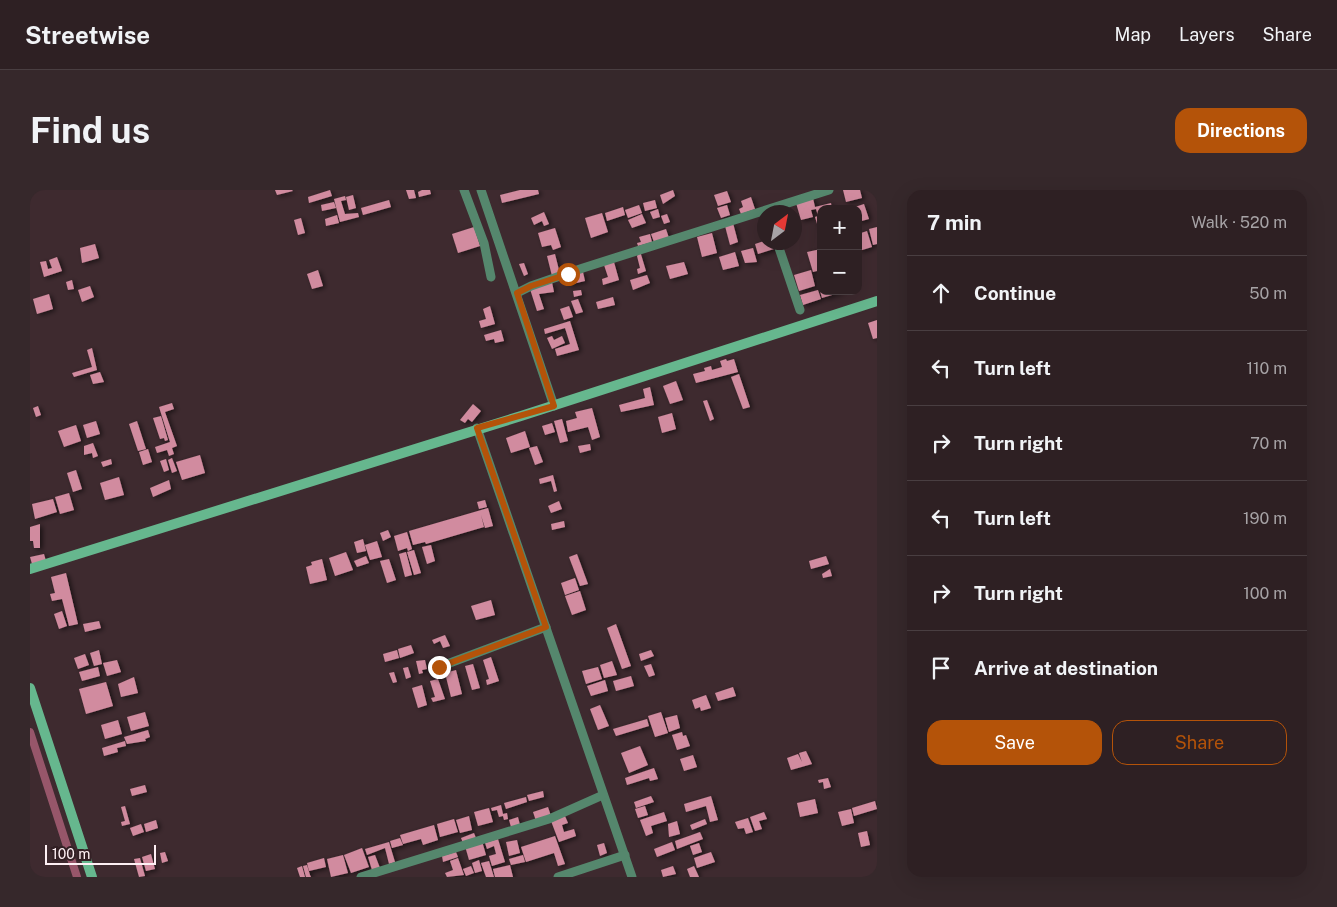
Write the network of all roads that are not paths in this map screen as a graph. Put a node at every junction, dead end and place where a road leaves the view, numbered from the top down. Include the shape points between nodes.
1 (464, 190) edge
2 (481, 190) edge
3 (829, 190) edge
4 (787, 205) edge
5 (757, 215) edge
6 (780, 250) edge
7 (491, 277) dead end
8 (517, 293) junction
9 (877, 301) edge
10 (800, 310) dead end
11 (554, 406) junction
12 (477, 428) junction
13 (30, 569) edge
14 (546, 627) junction
15 (439, 667) dead end
16 (30, 688) edge
17 (603, 795) junction
18 (625, 855) junction
19 (92, 877) edge
20 (360, 877) edge
21 (558, 877) edge
22 (632, 877) edge

1 - 7 street via 484,243
2 - 8 street
3 - 4 street
5 - 8 street via 592,265
6 - 10 street
8 - 11 street
9 - 11 street
11 - 12 street
12 - 13 street
12 - 14 street
14 - 15 street
14 - 17 street
16 - 19 street
17 - 18 street
17 - 20 street via 549,819
18 - 21 street
18 - 22 street

